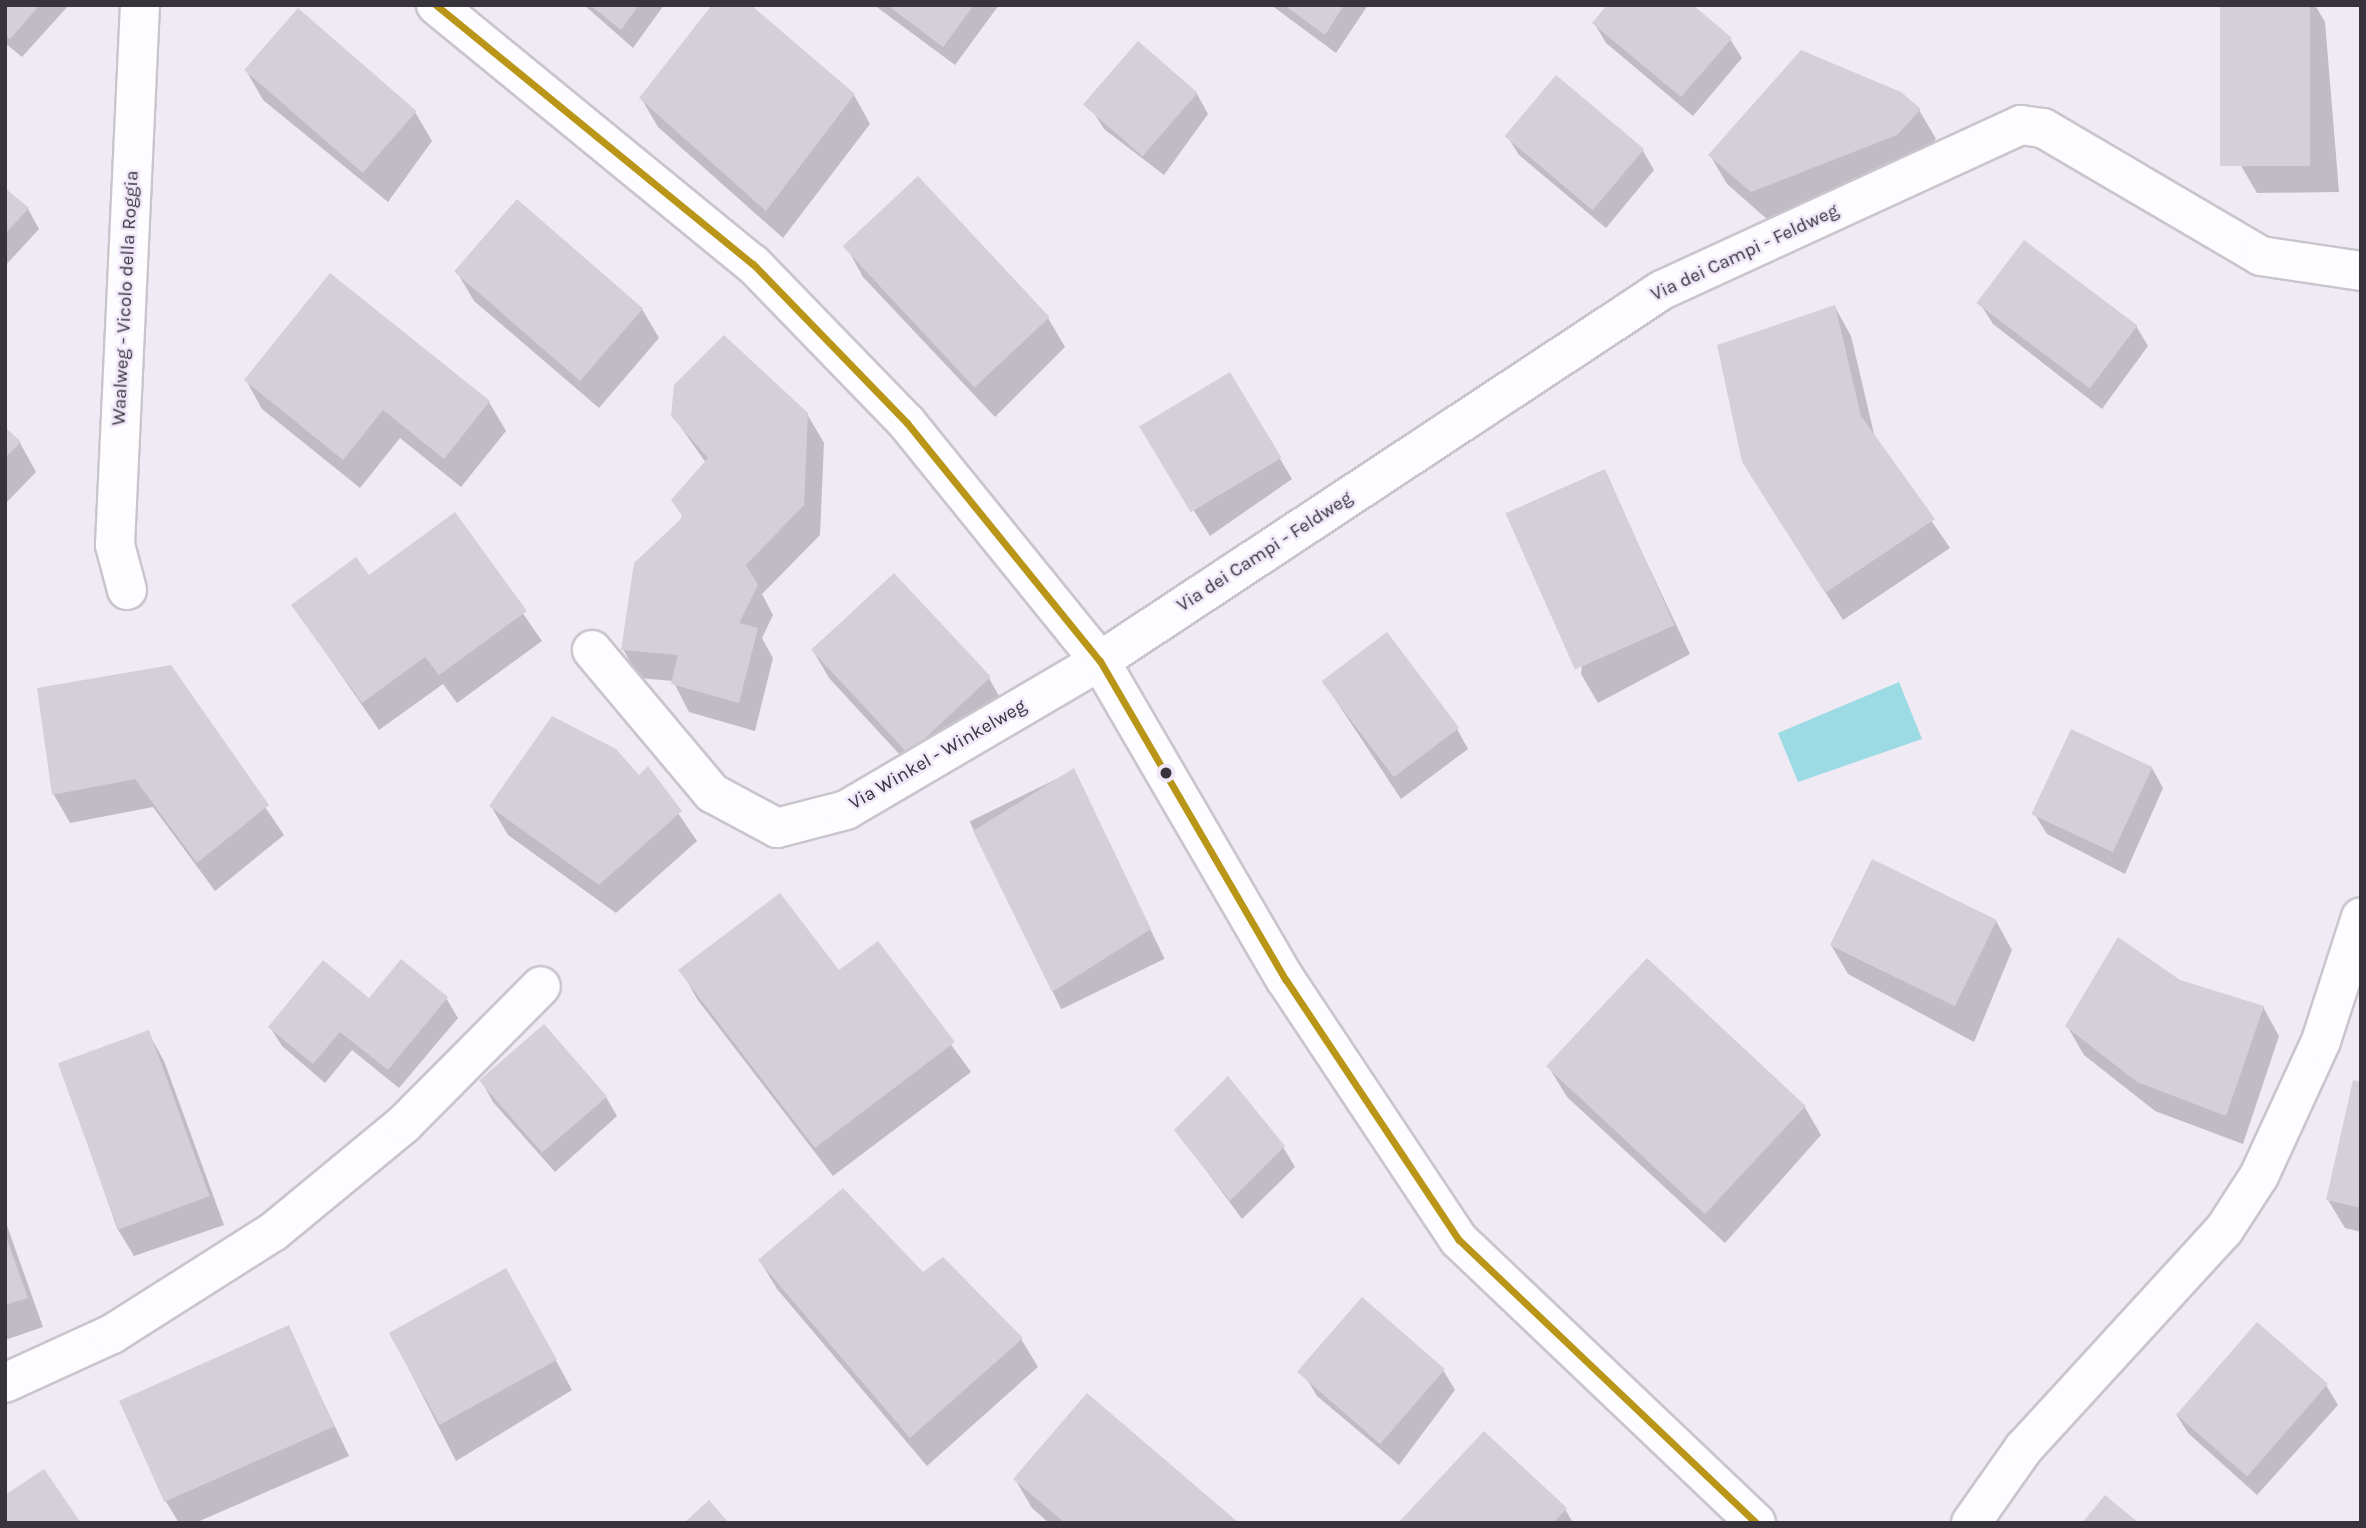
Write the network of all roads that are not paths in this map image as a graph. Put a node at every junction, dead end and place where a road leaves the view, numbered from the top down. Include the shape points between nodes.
1 (140, 5) edge
2 (436, 5) edge
3 (2361, 271) edge
4 (127, 590) dead end
5 (592, 650) dead end
6 (1100, 661) junction
7 (2361, 917) edge
8 (541, 986) dead end
9 (5, 1383) edge
10 (1756, 1523) edge
11 (1970, 1523) edge

1 - 4 street, Waalweg - Vicolo della Roggia via 115,545
2 - 6 street via 753,264 907,423
3 - 6 street, Via dei Campi - Feldweg via 2261,256 2043,128 2021,125 1662,290
5 - 6 street, Via Winkel - Winkelweg via 712,793 777,828 846,810
6 - 10 street via 1286,980 1459,1240
7 - 11 street via 2321,1041 2259,1177 2224,1230 2024,1448
8 - 9 street via 404,1124 273,1231 112,1334

